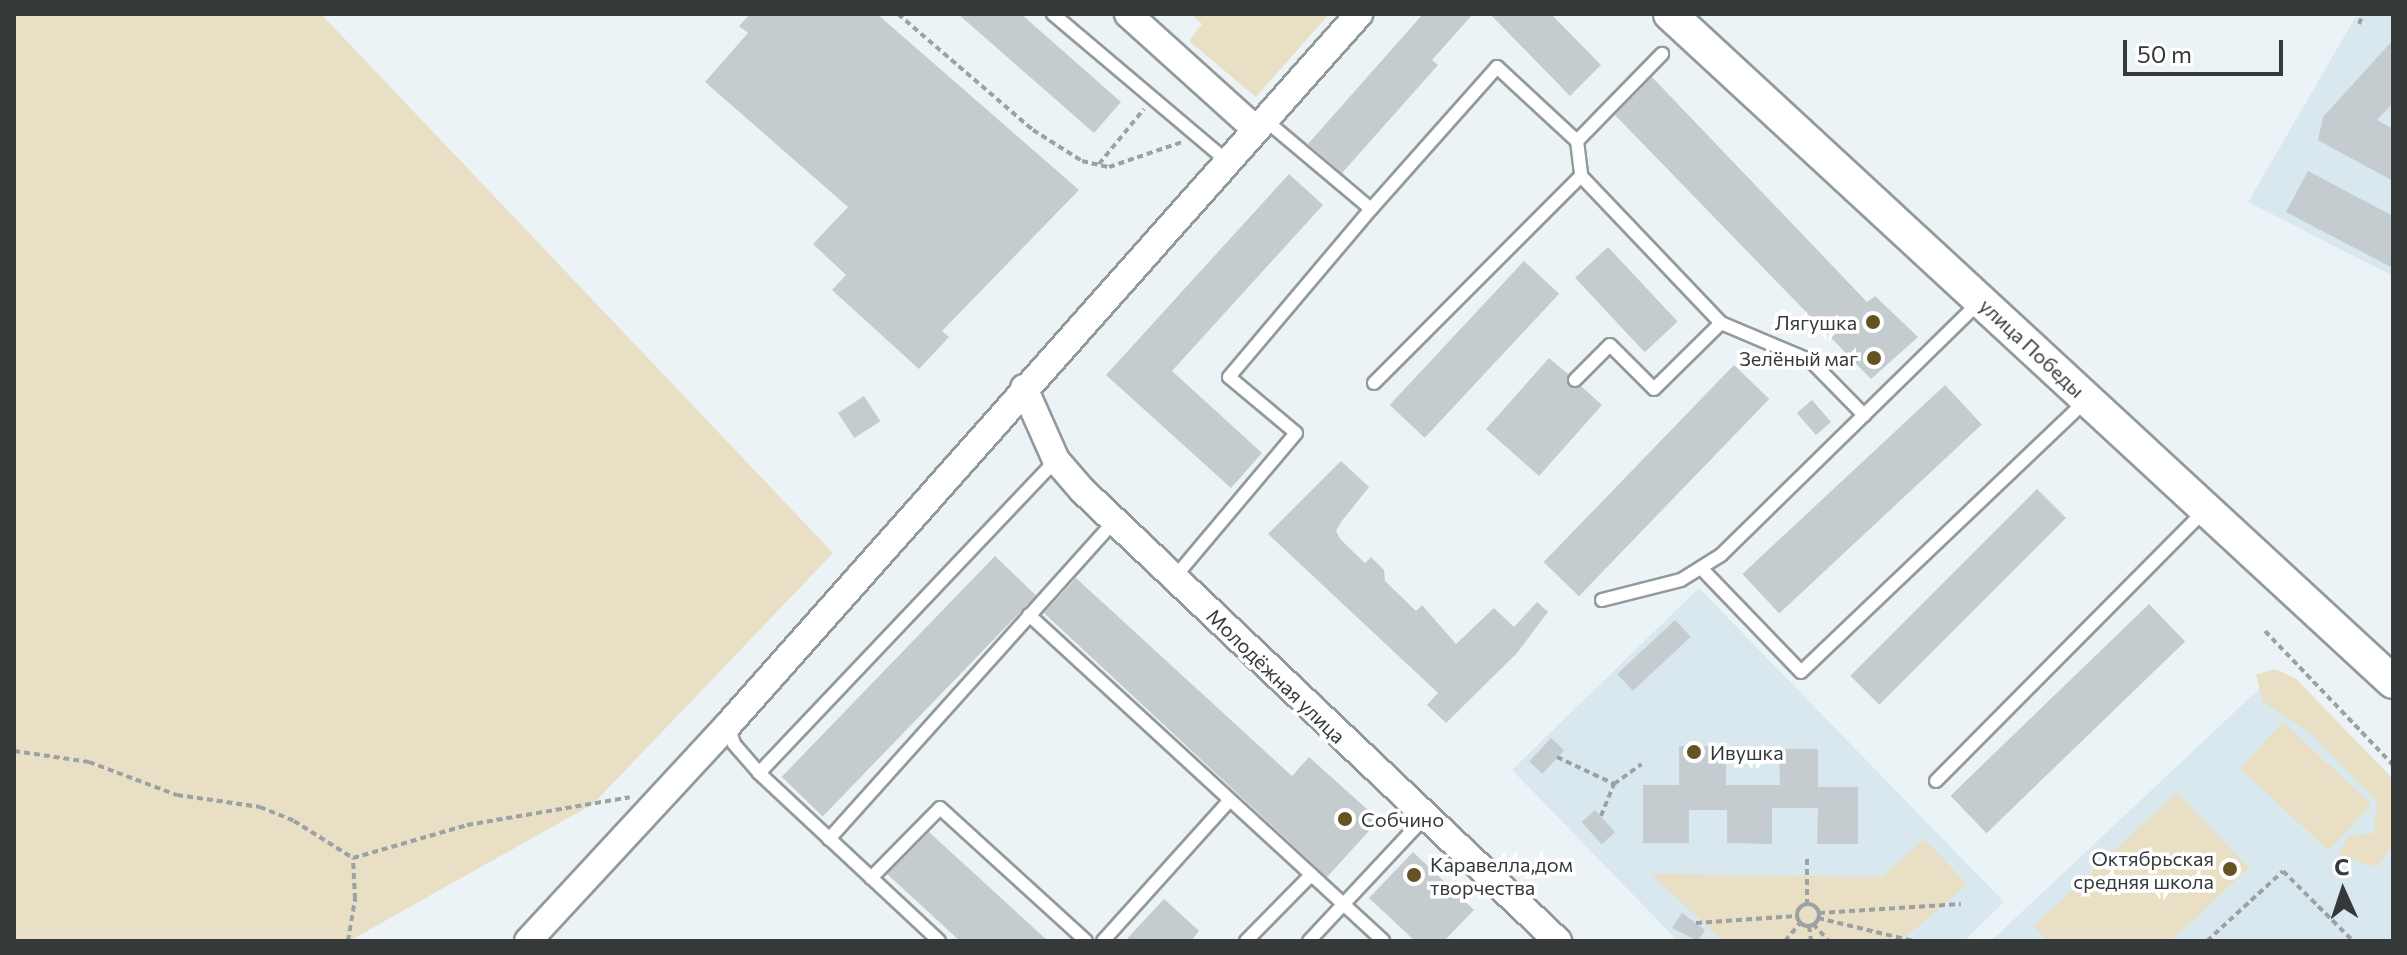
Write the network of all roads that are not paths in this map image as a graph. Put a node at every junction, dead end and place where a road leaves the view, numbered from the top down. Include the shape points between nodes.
1 (1053, 14) edge
2 (1128, 14) edge
3 (1359, 14) edge
4 (1670, 14) edge
5 (1662, 54) dead end
6 (1259, 124) junction
7 (1577, 141) junction
8 (1226, 160) junction
9 (1581, 176) junction
10 (1371, 209) junction
11 (1980, 300) junction
12 (1721, 323) junction
13 (1575, 380) dead end
14 (1374, 383) dead end
15 (1024, 388) junction
16 (2088, 400) junction
17 (1864, 415) junction
18 (1056, 460) junction
19 (2206, 509) junction
20 (1114, 521) junction
21 (1701, 568) junction
22 (1174, 578) junction
23 (1602, 600) dead end
24 (1029, 615) junction
25 (2393, 682) edge
26 (728, 725) junction
27 (759, 773) junction
28 (1936, 781) dead end
29 (1228, 802) junction
30 (1425, 817) junction
31 (829, 839) junction
32 (1311, 875) junction
33 (871, 878) junction
34 (1346, 905) junction
35 (528, 941) edge
36 (939, 941) edge
37 (1086, 941) edge
38 (1103, 941) edge
39 (1246, 941) edge
40 (1309, 941) edge
41 (1383, 941) edge
42 (1558, 941) edge

1 - 8 lane
2 - 6 street
3 - 6 street
4 - 11 street, улица Победы
5 - 7 lane
6 - 8 street
6 - 10 lane
7 - 9 lane
7 - 10 lane via 1497,67
8 - 15 street
9 - 12 lane
9 - 14 lane
10 - 22 lane via 1229,377 1296,433
11 - 16 street, улица Победы
11 - 17 lane
12 - 13 lane via 1654,389 1610,345
12 - 17 lane via 1811,361
15 - 18 street, Молодёжная улица
15 - 26 street
16 - 19 street, улица Победы
16 - 21 lane via 1801,672
17 - 21 lane via 1721,555
18 - 20 street, Молодёжная улица
18 - 27 lane
19 - 25 street, улица Победы
19 - 28 lane
20 - 22 street, Молодёжная улица
20 - 24 lane
21 - 23 lane via 1681,580
22 - 30 street, Молодёжная улица
24 - 29 lane
24 - 31 lane
26 - 27 lane via 734,744
26 - 35 street
27 - 31 lane
29 - 32 lane
29 - 38 lane
30 - 34 lane
30 - 42 street, Молодёжная улица
31 - 33 lane
32 - 34 lane
32 - 39 lane
33 - 36 lane
33 - 37 lane via 940,808
34 - 40 lane
34 - 41 lane

